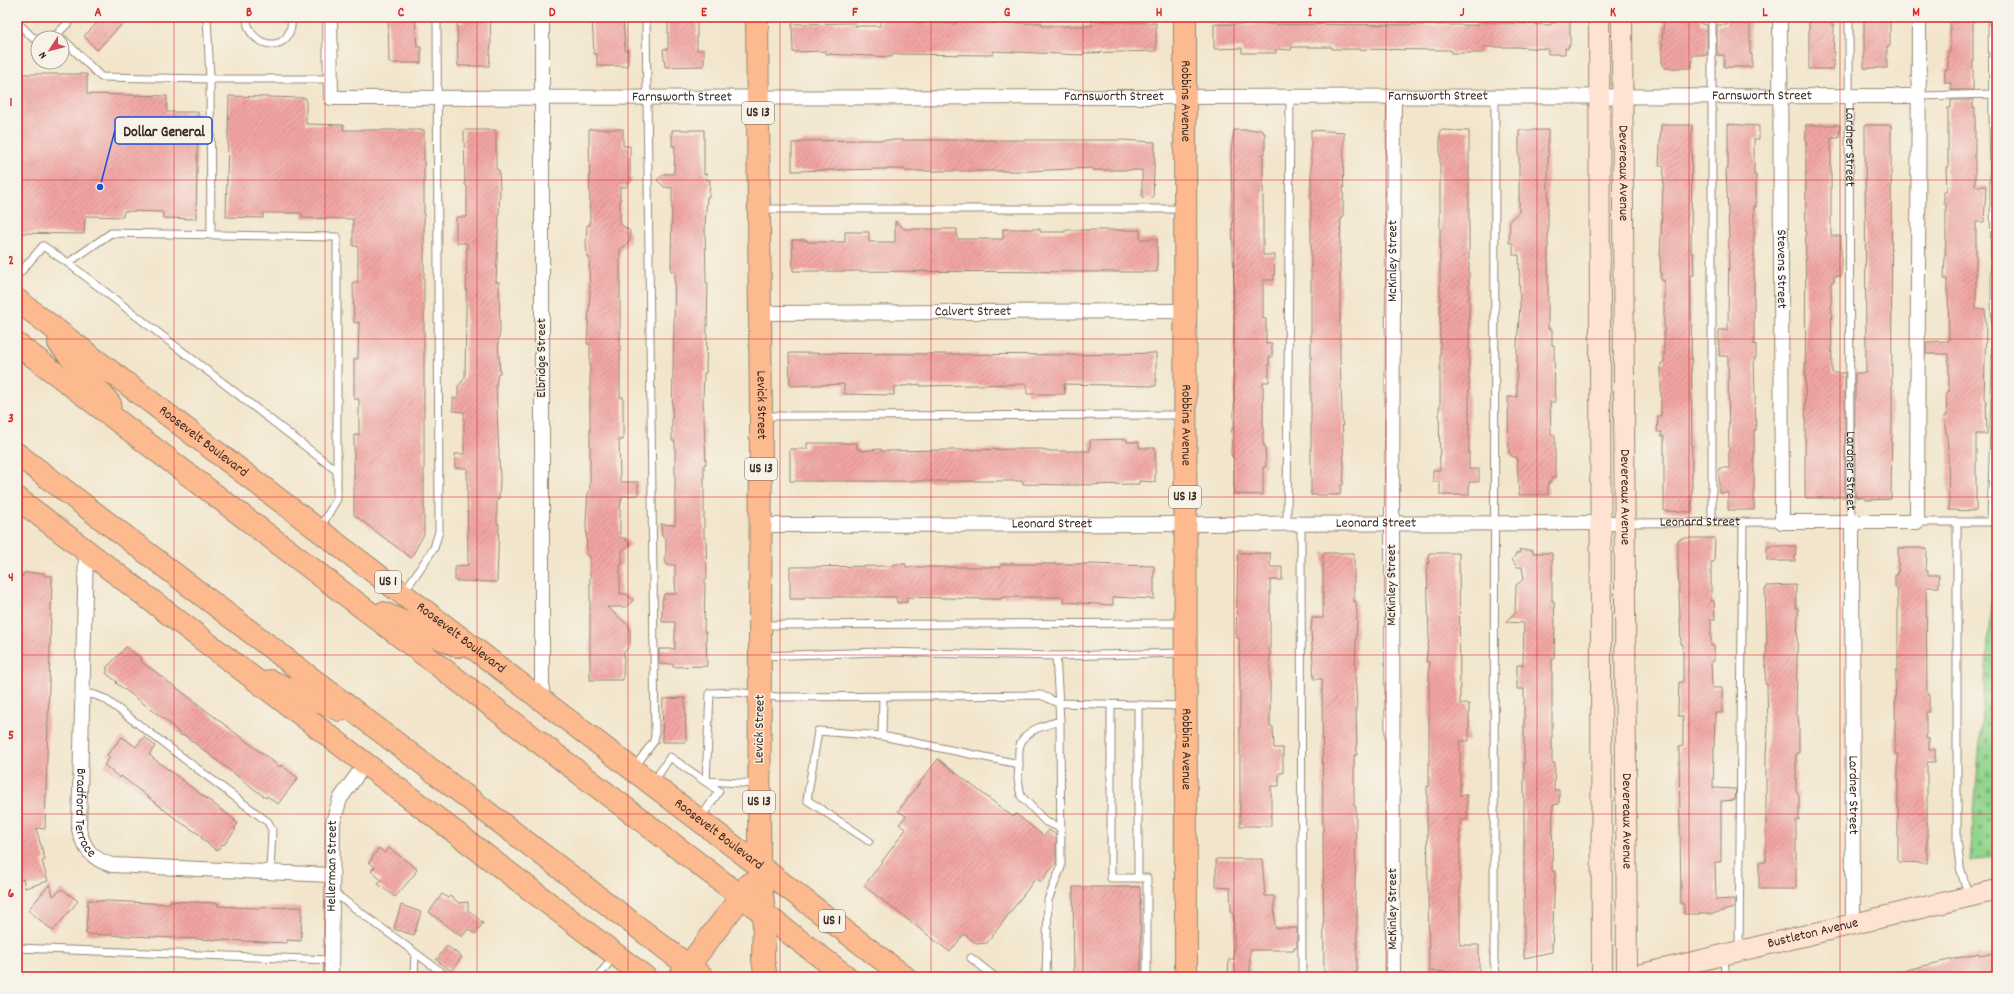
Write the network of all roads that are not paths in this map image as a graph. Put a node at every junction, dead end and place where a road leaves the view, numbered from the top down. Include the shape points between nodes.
1 (74, 17) edge
2 (207, 17) edge
3 (247, 17) edge
4 (292, 17) edge
5 (330, 17) edge
6 (437, 17) edge
7 (542, 17) edge
8 (646, 17) edge
9 (757, 17) edge
10 (1185, 17) edge
11 (1599, 17) edge
12 (1622, 17) edge
13 (1712, 17) edge
14 (1780, 17) edge
15 (1849, 17) edge
16 (1919, 17) edge
17 (1992, 17) edge
18 (17, 22) edge
19 (65, 30) edge
20 (30, 35) edge
21 (70, 47) edge
22 (210, 79) junction
23 (331, 79) junction
24 (1994, 94) junction
25 (1601, 96) junction
26 (1622, 96) junction
27 (1713, 96) junction
28 (1780, 96) junction
29 (1850, 96) junction
30 (1919, 96) junction
31 (758, 97) junction
32 (1185, 97) junction
33 (1290, 97) junction
34 (1394, 97) junction
35 (1495, 97) junction
36 (437, 98) junction
37 (542, 98) junction
38 (645, 98) junction
39 (758, 209) junction
40 (1185, 209) junction
41 (211, 235) junction
42 (68, 263) junction
43 (17, 276) edge
44 (17, 300) edge
45 (1185, 311) junction
46 (34, 313) junction
47 (761, 313) junction
48 (17, 344) edge
49 (761, 416) junction
50 (1185, 416) junction
51 (135, 434) junction
52 (17, 454) edge
53 (337, 471) junction
54 (21, 503) edge
55 (1712, 522) junction
56 (1743, 522) junction
57 (1782, 522) junction
58 (1852, 522) junction
59 (1918, 522) junction
60 (1957, 522) junction
61 (1392, 523) junction
62 (1496, 523) junction
63 (1601, 523) junction
64 (1624, 523) junction
65 (1185, 524) junction
66 (1294, 524) junction
67 (761, 525) junction
68 (319, 530) junction
69 (86, 551) junction
70 (403, 594) junction
71 (349, 598) junction
72 (1185, 623) junction
73 (761, 624) junction
74 (1186, 653) junction
75 (760, 656) junction
76 (1056, 656) junction
77 (492, 662) junction
78 (241, 669) junction
79 (83, 693) junction
80 (761, 694) junction
81 (883, 696) junction
82 (542, 700) junction
83 (1058, 703) junction
84 (1111, 705) junction
85 (1138, 706) junction
86 (1186, 706) junction
87 (368, 722) junction
88 (1060, 722) junction
89 (882, 736) junction
90 (365, 764) junction
91 (1019, 764) junction
92 (633, 770) junction
93 (706, 781) junction
94 (652, 784) junction
95 (759, 784) junction
96 (699, 820) junction
97 (1061, 828) junction
98 (869, 841) dead end
99 (759, 865) junction
100 (270, 872) junction
101 (331, 875) junction
102 (1138, 878) junction
103 (331, 890) junction
104 (1997, 890) edge
105 (741, 897) junction
106 (1968, 897) junction
107 (764, 914) junction
108 (1853, 924) junction
109 (17, 948) edge
110 (1731, 953) junction
111 (415, 954) junction
112 (615, 954) junction
113 (971, 958) dead end
114 (331, 960) junction
115 (690, 973) edge
116 (331, 977) edge
117 (414, 977) edge
118 (448, 977) edge
119 (598, 977) edge
120 (645, 977) edge
121 (766, 977) edge
122 (847, 977) edge
123 (905, 977) edge
124 (995, 977) edge
125 (1046, 977) edge
126 (1147, 977) edge
127 (1186, 977) edge
128 (1302, 977) edge
129 (1393, 977) edge
130 (1498, 977) edge
131 (1602, 977) edge
132 (1628, 977) edge
133 (1726, 977) edge

1 - 19 lane
2 - 22 lane
3 - 4 lane via 250,33 268,44 281,41 287,36
5 - 23 street
6 - 36 lane
7 - 37 street, Elbridge Street
8 - 38 lane
9 - 31 highway, Levick Street / US 13
10 - 32 highway, Robbins Avenue / US 13
11 - 25 street, Devereaux Avenue
12 - 26 street, Devereaux Avenue
13 - 27 lane
14 - 28 street, Stevens Street
15 - 29 lane, Lardner Street
16 - 30 street
17 - 24 lane
18 - 20 lane
21 - 22 lane via 101,77
22 - 23 lane
22 - 41 lane
23 - 36 street, Farnsworth Street via 330,98
24 - 30 lane, Farnsworth Street
24 - 60 lane, Leonard Street via 1996,366 1991,522
25 - 26 street, Farnsworth Street
25 - 35 street, Farnsworth Street
25 - 63 street, Devereaux Avenue
26 - 27 street, Farnsworth Street
26 - 64 street, Devereaux Avenue
27 - 28 street, Farnsworth Street
27 - 55 lane
28 - 29 street, Farnsworth Street
28 - 57 street, Stevens Street
29 - 30 street, Farnsworth Street
29 - 58 lane, Lardner Street
30 - 59 street
31 - 32 street, Farnsworth Street
31 - 38 street, Farnsworth Street
31 - 39 highway, Levick Street / US 13
32 - 33 street, Farnsworth Street
32 - 40 highway, Robbins Avenue / US 13
33 - 34 street, Farnsworth Street
33 - 66 lane
34 - 35 street, Farnsworth Street
34 - 61 street, McKinley Street
35 - 62 lane
36 - 37 street, Farnsworth Street
36 - 70 lane via 439,532 434,548
37 - 38 street, Farnsworth Street
37 - 82 street, Elbridge Street
38 - 92 lane via 655,735 654,741
39 - 40 lane
39 - 47 highway, Levick Street / US 13
40 - 45 highway, Robbins Avenue / US 13
41 - 42 lane via 111,233
41 - 53 lane via 338,237
42 - 43 lane via 43,246
42 - 53 lane
44 - 46 highway, Roosevelt Boulevard / US 1
45 - 47 street, Calvert Street
45 - 50 highway, Robbins Avenue / US 13
46 - 51 highway
46 - 68 highway, Roosevelt Boulevard / US 1
47 - 49 highway, Levick Street / US 13
48 - 51 highway, US 1
49 - 50 lane
49 - 67 highway, Levick Street / US 13
50 - 65 highway, Robbins Avenue / US 13
51 - 71 highway, US 1
52 - 87 highway
53 - 68 lane via 337,499
54 - 69 highway
55 - 56 lane, Leonard Street
55 - 64 lane, Leonard Street
56 - 57 lane, Leonard Street
56 - 110 lane
57 - 58 street, Leonard Street
58 - 59 street, Leonard Street
58 - 108 street, Lardner Street
59 - 60 lane, Leonard Street
60 - 106 lane via 1958,840 1960,867
61 - 62 street, Leonard Street
61 - 66 street, Leonard Street
61 - 129 street, McKinley Street
62 - 63 street, Leonard Street
62 - 130 lane via 1494,962
63 - 64 street, Leonard Street
63 - 131 street, Devereaux Avenue
64 - 132 street, Devereaux Avenue
65 - 66 street, Leonard Street
65 - 67 street, Leonard Street
65 - 72 highway, Robbins Avenue / US 13
66 - 128 lane
67 - 73 highway, Levick Street / US 13
68 - 70 highway, Roosevelt Boulevard / US 1
69 - 78 highway
69 - 79 street, Bradford Terrace
70 - 77 highway, Roosevelt Boulevard / US 1
71 - 77 highway
71 - 105 highway, US 1
72 - 73 lane
72 - 74 highway, Robbins Avenue / US 13
73 - 75 highway, Levick Street / US 13
74 - 76 lane
74 - 86 highway, Robbins Avenue / US 13
75 - 76 lane via 879,652
75 - 80 highway, Levick Street / US 13
76 - 83 lane
77 - 82 highway, Roosevelt Boulevard / US 1
78 - 87 highway
78 - 90 highway
79 - 100 lane via 95,694 105,699 268,822 272,830
79 - 100 street, Bradford Terrace via 79,829 81,839 93,856 112,865
80 - 81 lane via 777,697
80 - 93 lane via 710,693
80 - 95 highway, Levick Street / US 13
81 - 83 lane via 1040,695
81 - 89 lane
82 - 92 highway, Roosevelt Boulevard / US 1
83 - 84 lane
83 - 88 lane
84 - 85 lane
84 - 102 lane via 1111,878
85 - 86 lane
85 - 102 lane
86 - 127 highway, Robbins Avenue / US 13
87 - 115 highway
88 - 91 lane via 1036,728 1029,734 1020,744
88 - 97 lane
89 - 91 lane
89 - 98 lane via 818,732 807,800
90 - 101 street, Hellerman Street via 335,810 331,834
90 - 112 highway
91 - 97 lane via 1021,796 1046,822
92 - 94 highway, Roosevelt Boulevard / US 1
93 - 94 lane via 670,757
93 - 95 lane
93 - 96 lane via 719,791
94 - 96 highway, Roosevelt Boulevard / US 1
95 - 99 highway, Levick Street / US 13
96 - 99 highway, Roosevelt Boulevard / US 1
97 - 125 lane via 1061,867 1048,900
99 - 105 highway, Levick Street / US 13
99 - 107 highway, Levick Street / US 13
99 - 123 highway, Roosevelt Boulevard / US 1
100 - 101 street, Bradford Terrace
101 - 103 street, Hellerman Street
102 - 126 lane via 1147,878
103 - 111 lane
103 - 114 street, Hellerman Street
104 - 106 street, Bustleton Avenue
105 - 107 highway, US 1
105 - 115 highway, Levick Street / US 13
106 - 108 street, Bustleton Avenue
107 - 121 highway, Levick Street / US 13 via 763,960
107 - 122 highway, US 1
108 - 110 street, Bustleton Avenue
109 - 114 lane
110 - 132 street, Bustleton Avenue
110 - 133 lane
111 - 117 lane
111 - 118 lane
112 - 119 lane
112 - 120 highway
113 - 124 lane
114 - 116 street, Hellerman Street

